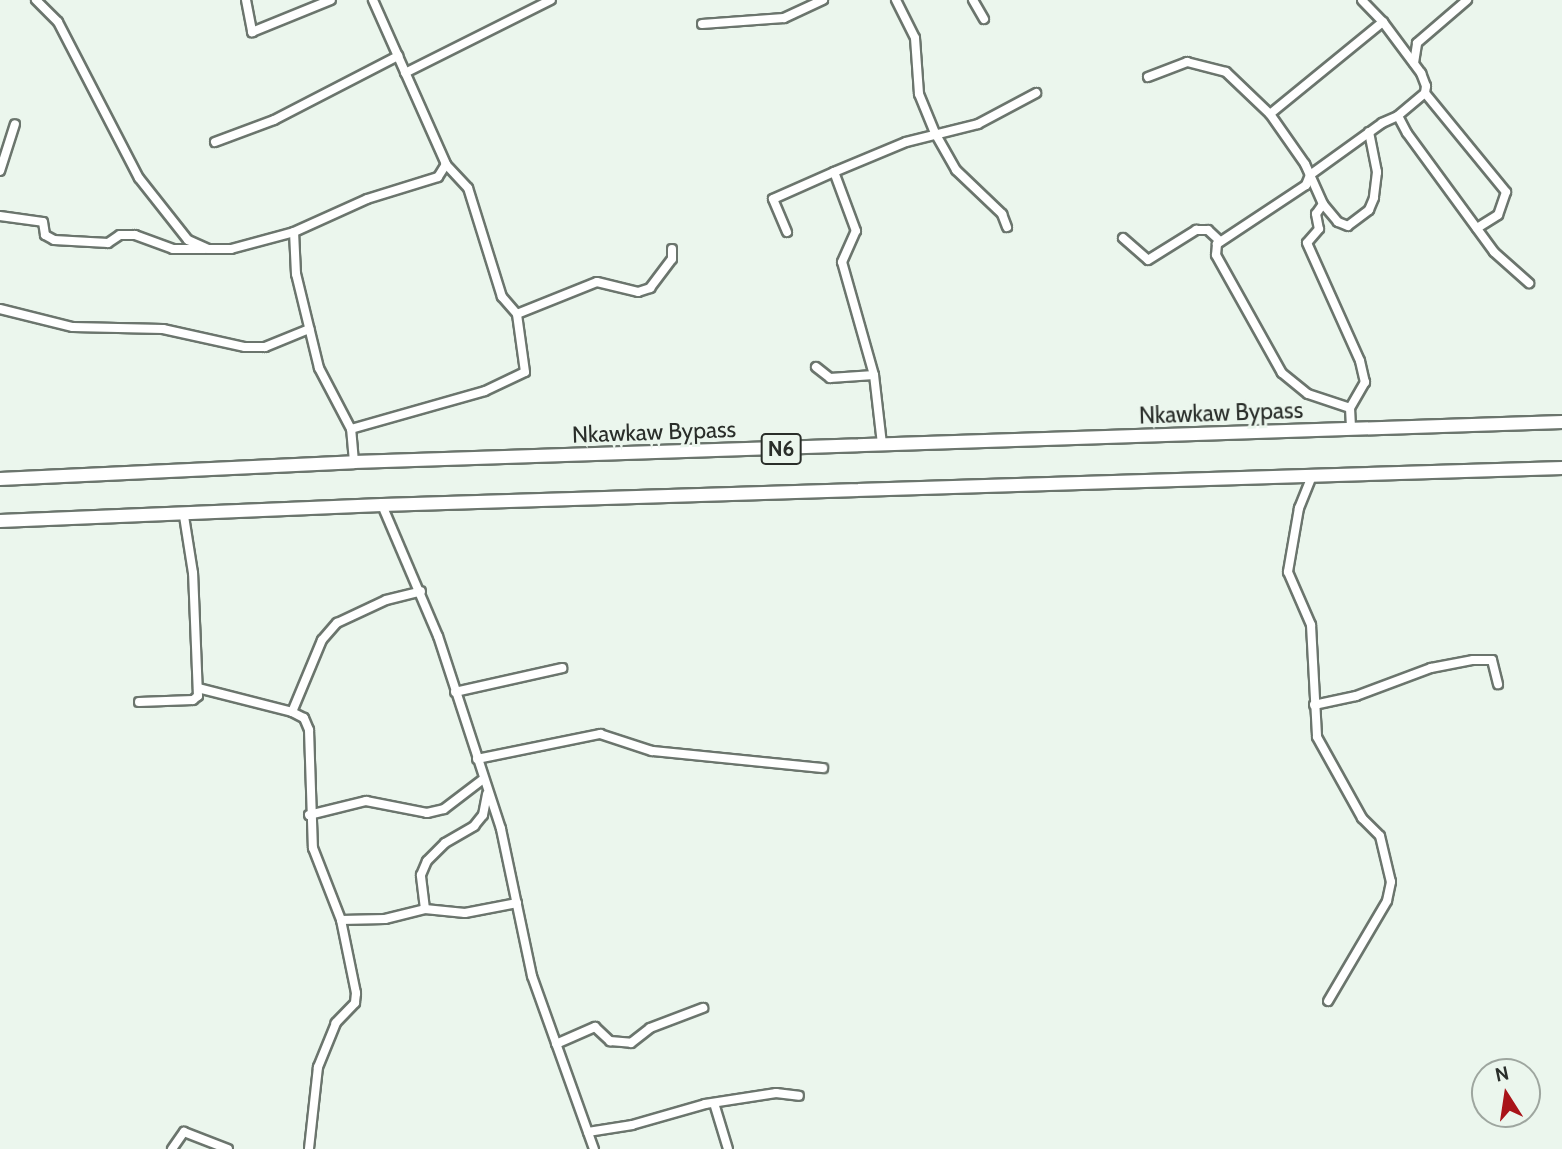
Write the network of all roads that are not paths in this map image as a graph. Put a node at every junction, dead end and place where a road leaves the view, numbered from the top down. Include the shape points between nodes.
1 (36, 0) edge
2 (246, 0) edge
3 (331, 0) edge
4 (373, 0) edge
5 (551, 0) edge
6 (823, 0) edge
7 (896, 0) edge
8 (972, 0) edge
9 (1362, 0) edge
10 (1467, 0) edge
11 (985, 19) dead end
12 (1383, 22) junction
13 (702, 24) dead end
14 (398, 56) junction
15 (1413, 63) junction
16 (405, 73) junction
17 (1148, 77) dead end
18 (1037, 93) dead end
19 (1425, 93) junction
20 (1270, 114) junction
21 (1398, 116) junction
22 (15, 124) dead end
23 (1369, 132) junction
24 (935, 133) junction
25 (215, 142) dead end
26 (446, 164) junction
27 (0, 171) edge
28 (834, 172) junction
29 (1310, 175) junction
30 (1323, 204) junction
31 (0, 216) edge
32 (1007, 227) dead end
33 (1477, 228) junction
34 (294, 232) junction
35 (787, 232) dead end
36 (1123, 238) dead end
37 (1220, 241) junction
38 (208, 249) junction
39 (671, 249) dead end
40 (1529, 283) dead end
41 (0, 309) edge
42 (517, 314) junction
43 (309, 329) junction
44 (816, 367) dead end
45 (874, 375) junction
46 (1350, 408) junction
47 (1562, 422) edge
48 (351, 429) junction
49 (1351, 430) junction
50 (883, 444) junction
51 (354, 462) junction
52 (1562, 468) edge
53 (1312, 476) junction
54 (0, 479) edge
55 (382, 505) junction
56 (184, 516) junction
57 (0, 522) edge
58 (421, 591) junction
59 (562, 668) dead end
60 (1498, 684) dead end
61 (198, 688) junction
62 (455, 692) junction
63 (139, 702) dead end
64 (1314, 705) junction
65 (292, 712) junction
66 (477, 760) junction
67 (823, 768) dead end
68 (482, 780) junction
69 (487, 794) junction
70 (309, 815) junction
71 (517, 903) junction
72 (425, 909) junction
73 (341, 920) junction
74 (1328, 1001) dead end
75 (703, 1008) dead end
76 (556, 1044) junction
77 (799, 1096) dead end
78 (714, 1103) junction
79 (587, 1132) junction
80 (172, 1149) edge
81 (228, 1149) edge
82 (309, 1149) edge
83 (594, 1149) edge
84 (728, 1149) edge

1 - 38 street via 58,22 139,178 188,240
2 - 3 street via 252,32
4 - 14 street
5 - 16 street
6 - 13 street via 785,18
7 - 24 street via 915,38 919,94
8 - 11 street
9 - 12 street
10 - 15 street via 1417,43
12 - 15 street
12 - 20 street
14 - 16 street
14 - 25 street via 275,120
15 - 19 street via 1422,73
16 - 26 street
17 - 20 street via 1187,62 1202,64 1226,72
18 - 24 street via 978,124
19 - 21 street
19 - 33 street via 1506,192 1498,215
20 - 29 street
21 - 23 street
21 - 33 street
22 - 27 street
23 - 29 street
23 - 30 street via 1377,172 1369,210 1348,226 1338,222
24 - 28 street
24 - 32 street via 956,170 1002,214
26 - 34 street via 438,177 367,199
26 - 42 street via 468,188 502,297
28 - 35 street via 773,199
28 - 45 street via 856,231 842,262
29 - 30 street
29 - 37 street via 1297,192
30 - 46 street via 1316,214 1319,229 1307,243 1360,361 1365,382
31 - 38 street via 43,222 45,235 54,240 108,243 120,235 135,234 173,249
33 - 40 street via 1502,261
34 - 38 street via 231,249
34 - 43 street via 296,274
36 - 37 street via 1148,260 1196,230 1208,230
37 - 46 street via 1216,248 1220,263 1282,373 1308,394
39 - 42 street via 672,259 650,288 638,292 597,282
41 - 43 street via 73,327 163,329 245,347 265,347
42 - 48 street via 526,369 518,379
43 - 48 street via 319,368
44 - 45 street via 830,378
45 - 50 street
46 - 49 street
47 - 49 highway, Nkawkaw Bypass / N6
48 - 51 street
49 - 50 highway, Nkawkaw Bypass / N6
50 - 51 highway, Nkawkaw Bypass / N6
51 - 54 highway, Nkawkaw Bypass / N6
52 - 53 highway, N6
53 - 55 highway, N6
53 - 64 street via 1299,508 1288,561 1295,593 1311,625
55 - 56 highway, N6
55 - 58 street
56 - 57 highway, N6
56 - 61 street
58 - 62 street
58 - 65 street via 386,600 337,623 322,640
59 - 62 street
60 - 64 street via 1492,660 1473,660 1431,668 1356,696
61 - 63 street via 193,700
61 - 65 street
62 - 66 street
64 - 74 street via 1320,747 1362,818 1380,836 1391,882 1387,901
65 - 70 street via 304,718 309,730
66 - 67 street via 600,734 652,751
66 - 68 street
68 - 69 street
68 - 70 street via 444,809 427,813 366,801
69 - 71 street via 501,829
69 - 72 street via 483,815 474,826 427,860 421,875
70 - 73 street via 313,848
71 - 72 street via 465,913
71 - 76 street via 532,976
72 - 73 street via 385,919
73 - 82 street via 355,1003 336,1023 318,1067
75 - 76 street via 650,1028 631,1043 610,1041 595,1027
76 - 79 street
77 - 78 street via 776,1093
78 - 79 street
78 - 84 street
79 - 83 street
80 - 81 street via 184,1132

